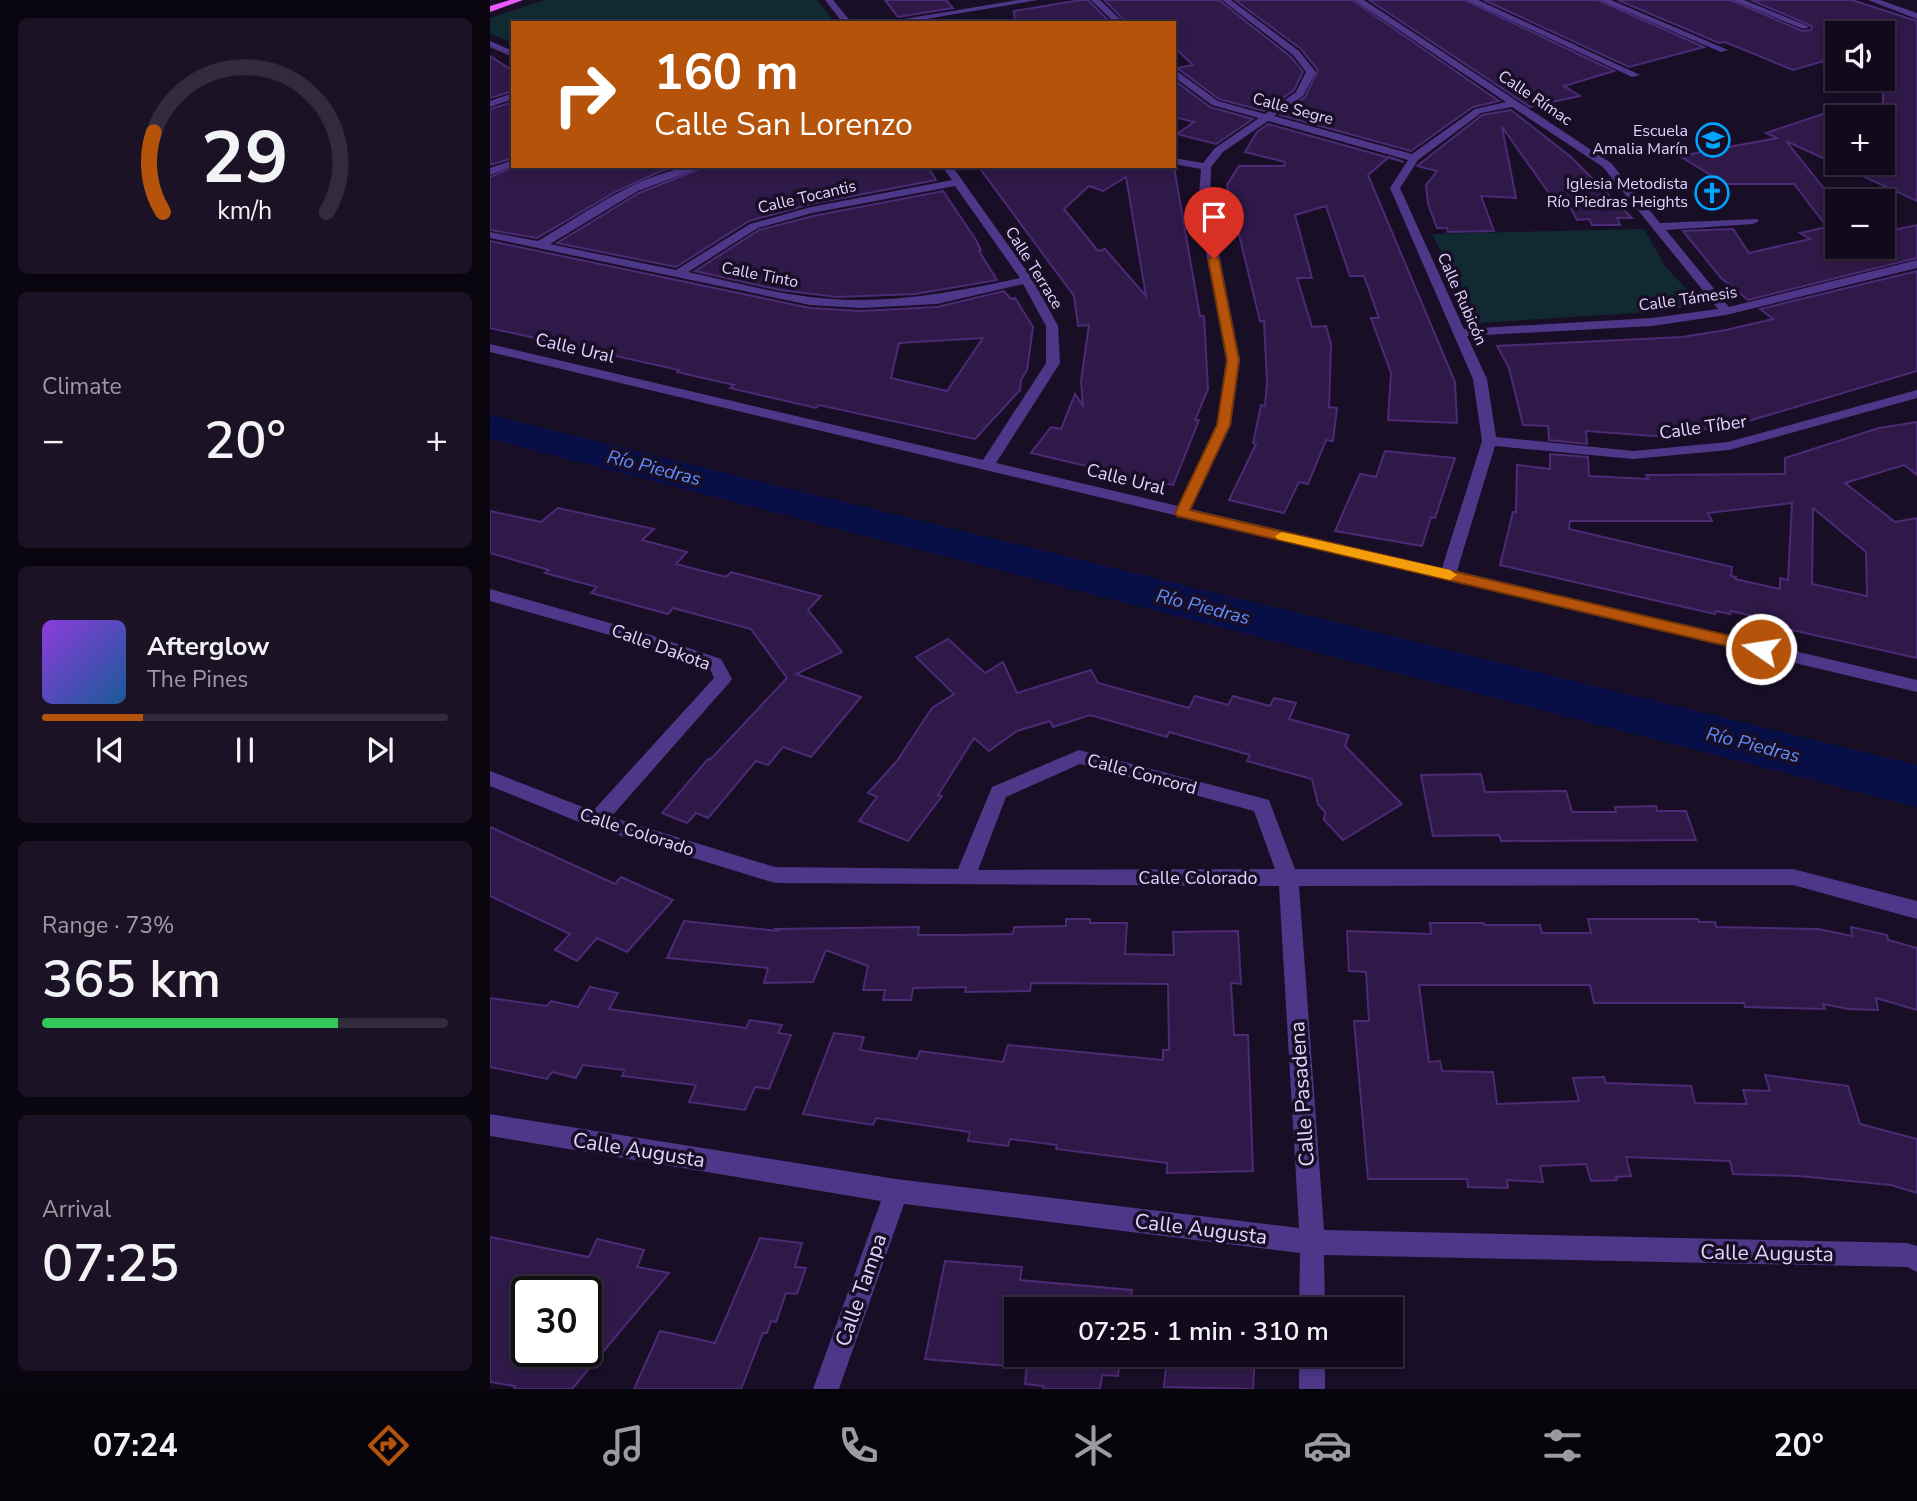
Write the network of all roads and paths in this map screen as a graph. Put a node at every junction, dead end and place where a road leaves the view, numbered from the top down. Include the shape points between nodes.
1 (519, 0) edge
2 (829, 0) edge
3 (964, 0) edge
4 (1034, 0) edge
5 (1095, 0) edge
6 (1226, 0) edge
7 (1358, 0) edge
8 (1471, 0) edge
9 (1604, 0) edge
10 (1737, 0) edge
11 (1872, 0) edge
12 (490, 9) edge
13 (976, 13) junction
14 (1917, 16) edge
15 (846, 21) edge
16 (902, 21) edge
17 (1118, 21) edge
18 (1807, 27) dead end
19 (490, 44) edge
20 (1724, 50) dead end
21 (511, 53) edge
22 (1176, 74) edge
23 (1635, 75) dead end
24 (511, 97) edge
25 (1516, 103) junction
26 (490, 104) edge
27 (1267, 118) junction
28 (1414, 158) junction
29 (1176, 161) edge
30 (511, 164) edge
31 (1206, 167) junction
32 (694, 168) edge
33 (948, 168) edge
34 (490, 172) edge
35 (958, 182) junction
36 (1753, 220) dead end
37 (1656, 227) junction
38 (490, 235) edge
39 (538, 246) junction
40 (1917, 264) edge
41 (676, 275) junction
42 (1027, 280) junction
43 (1726, 312) junction
44 (1459, 332) junction
45 (490, 348) edge
46 (1917, 394) edge
47 (1489, 441) junction
48 (988, 464) junction
49 (1182, 513) junction
50 (1448, 575) junction
51 (490, 595) edge
52 (1917, 686) edge
53 (490, 778) edge
54 (596, 820) junction
55 (965, 878) junction
56 (1288, 878) junction
57 (1917, 910) edge
58 (490, 1125) edge
59 (896, 1191) junction
60 (1312, 1242) junction
61 (1917, 1259) edge
62 (1312, 1297) edge
63 (1312, 1367) edge
64 (826, 1389) edge
65 (1312, 1389) edge

1 - 12 main road
2 - 15 street
3 - 13 street
4 - 13 street
5 - 17 street
6 - 27 street via 1296,53 1311,72 1300,94
7 - 25 street, Calle Rímac
8 - 23 street
9 - 20 street
10 - 18 street
11 - 14 street
13 - 16 street
19 - 21 street
22 - 27 street, Calle Segre via 1215,103
24 - 26 street
25 - 28 street, Calle Rubicón via 1478,111
25 - 37 street, Calle Rímac via 1607,165
27 - 28 street, Calle Segre
27 - 31 street via 1219,150
28 - 44 street, Calle Rubicón via 1395,188
29 - 31 street
30 - 34 street
31 - 49 street via 1204,208 1233,360 1224,425
32 - 39 street via 634,188
33 - 35 street, Calle Terrace
35 - 41 street, Calle Tocantis via 811,210 754,226
35 - 42 street, Calle Terrace
36 - 37 street
37 - 43 street, Calle Rímac
38 - 39 street, Calle Tinto
39 - 41 street, Calle Tinto
40 - 43 street, Calle Támesis
41 - 42 street, Calle Tinto via 810,301 860,304 937,300
42 - 48 street, Calle Terrace via 1052,326 1053,363
43 - 44 street, Calle Támesis via 1652,322
44 - 47 street, Calle Rubicón via 1480,379
45 - 48 street, Calle Ural
46 - 47 street, Calle Tíber via 1729,446 1633,455
47 - 50 street, Calle Rubicón
48 - 49 street, Calle Ural
49 - 50 street, Calle Ural
50 - 52 street, Calle Ural
51 - 54 street, Calle Dakota via 639,636 715,663 723,679
53 - 54 street, Calle Colorado
54 - 55 street, Calle Colorado via 775,875
55 - 56 street, Calle Colorado
55 - 56 street, Calle Concord via 999,792 1079,757 1262,805
56 - 57 street, Calle Colorado via 1793,877
56 - 60 street, Calle Pasadena
58 - 59 street, Calle Augusta
59 - 60 street, Calle Augusta
59 - 64 street, Calle Tampa
60 - 61 street, Calle Augusta via 1907,1255
60 - 62 street, Calle Pasadena
63 - 65 street

